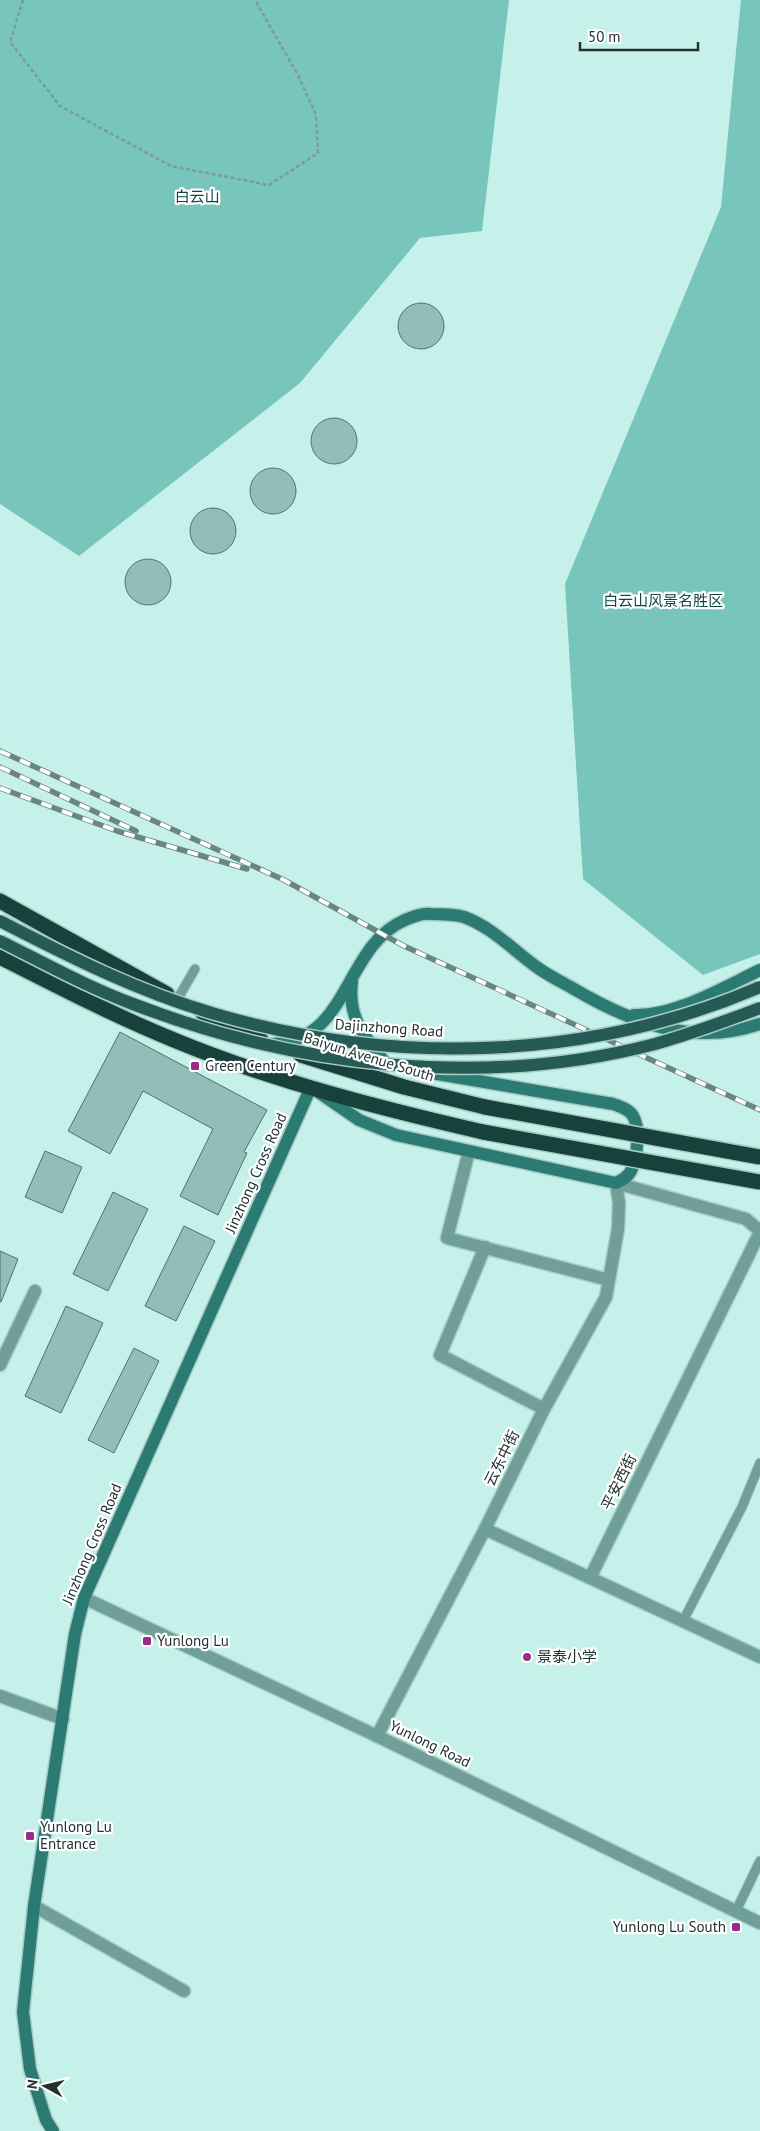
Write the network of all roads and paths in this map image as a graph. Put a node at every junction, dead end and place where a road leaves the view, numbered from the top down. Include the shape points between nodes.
1 (23, 0) edge
2 (255, 0) edge
3 (0, 901) edge
4 (0, 921) edge
5 (0, 941) edge
6 (0, 957) edge
7 (195, 968) dead end
8 (760, 970) edge
9 (352, 978) junction
10 (760, 987) edge
11 (177, 1000) junction
12 (760, 1008) edge
13 (622, 1015) junction
14 (760, 1024) edge
15 (272, 1044) junction
16 (387, 1065) junction
17 (311, 1087) junction
18 (469, 1151) junction
19 (760, 1157) edge
20 (760, 1182) edge
21 (616, 1183) junction
22 (760, 1232) edge
23 (485, 1248) junction
24 (609, 1280) junction
25 (35, 1292) dead end
26 (0, 1365) edge
27 (544, 1409) junction
28 (760, 1463) edge
29 (485, 1529) junction
30 (590, 1578) junction
31 (84, 1598) junction
32 (683, 1621) junction
33 (760, 1657) edge
34 (0, 1696) edge
35 (63, 1719) junction
36 (377, 1736) junction
37 (760, 1861) edge
38 (34, 1906) junction
39 (736, 1911) junction
40 (760, 1923) edge
41 (184, 1991) dead end
42 (53, 2131) edge

1 - 2 path via 10,42 60,106 171,166 269,184 318,153 316,114
3 - 11 highway, Baiyun Avenue South
4 - 10 main road, Dajinzhong Road, bridge via 110,975 214,1014 328,1040 400,1048 490,1048 585,1039 650,1025
5 - 12 main road, bridge via 102,991 221,1034 306,1054 397,1065 491,1067 596,1056 655,1044
6 - 17 highway via 174,1040
7 - 11 lane
8 - 13 street via 678,1008 643,1016
9 - 13 street via 376,940 395,924 427,914 463,917 493,933 540,970
9 - 15 street via 322,1024 310,1034 290,1043
9 - 16 street via 352,1012 361,1032
11 - 15 highway, Baiyun Avenue South
13 - 14 street via 681,1032 718,1034
15 - 16 street
15 - 19 highway, Baiyun Avenue South, bridge via 369,1077 485,1107
16 - 21 street via 625,1108 637,1128 636,1146 630,1172
17 - 18 street via 376,1128
17 - 20 highway, bridge via 483,1132
17 - 31 street, Jinzhong Cross Road
18 - 21 street
18 - 23 street via 447,1238
21 - 22 street via 746,1219
21 - 24 street, 云东中街 via 618,1229
22 - 30 street, 平安西街
23 - 24 street
23 - 27 street via 440,1355
24 - 27 street, 云东中街 via 606,1297
25 - 26 street
27 - 29 street, 云东中街
28 - 32 lane via 742,1507
29 - 30 street
29 - 36 street, 云东中街
30 - 32 street
31 - 35 street, Jinzhong Cross Road via 75,1634
31 - 36 street, Yunlong Road
32 - 33 street
34 - 35 street
35 - 38 street, Jinzhong Cross Road
36 - 39 street, Yunlong Road
37 - 39 lane
38 - 41 street
38 - 42 street, Jinzhong Cross Road via 23,2012 30,2069 46,2120
39 - 40 street, Yunlong Road

